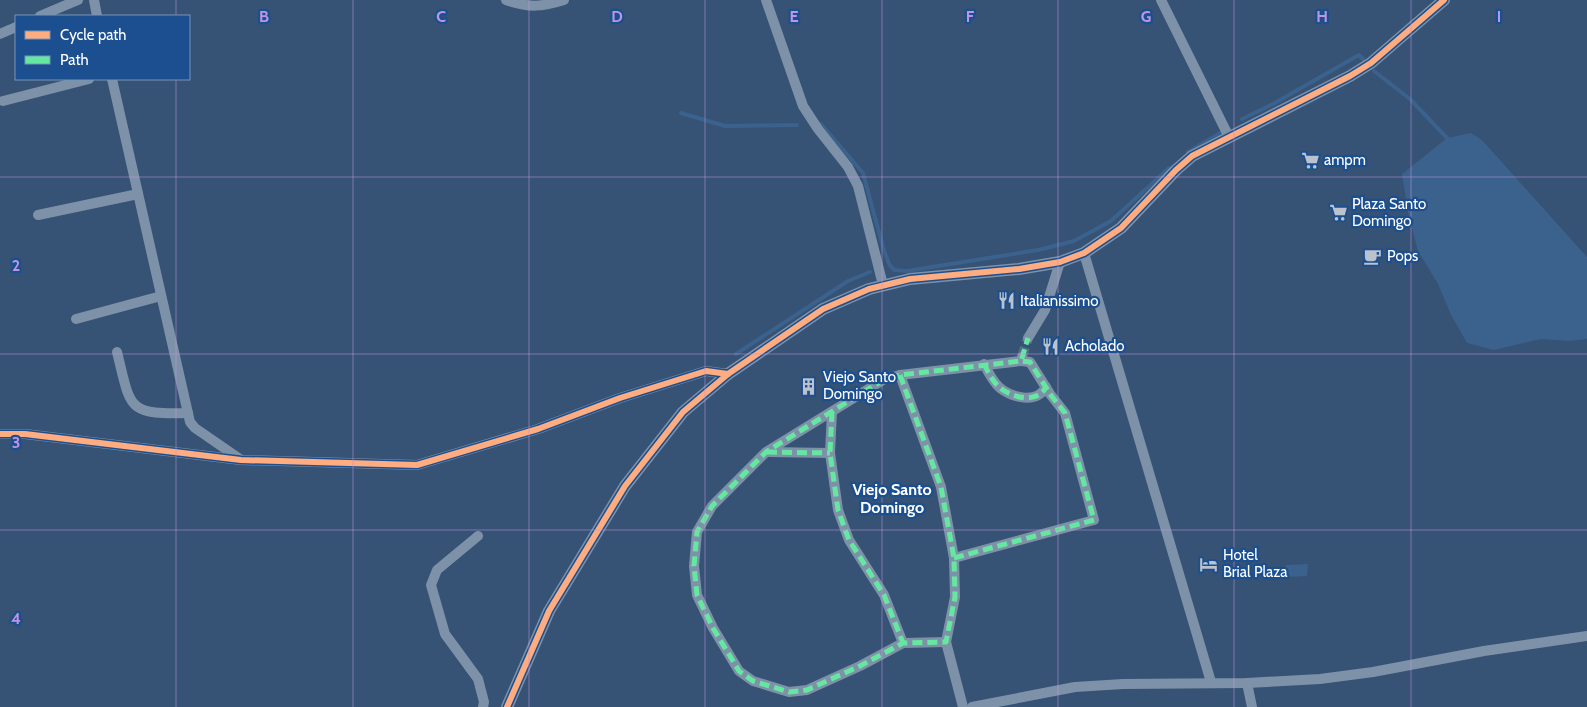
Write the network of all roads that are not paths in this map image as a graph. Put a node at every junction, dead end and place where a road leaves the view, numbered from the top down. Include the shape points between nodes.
1 (78, 0) edge
2 (94, 0) edge
3 (506, 0) edge
4 (564, 0) edge
5 (766, 0) edge
6 (1161, 0) edge
7 (1444, 0) edge
8 (42, 15) edge
9 (98, 15) edge
10 (15, 27) edge
11 (0, 34) edge
12 (85, 80) edge
13 (112, 80) edge
14 (3, 101) dead end
15 (1229, 137) junction
16 (138, 194) junction
17 (38, 215) dead end
18 (1084, 253) junction
19 (1060, 262) junction
20 (883, 285) junction
21 (161, 296) junction
22 (76, 319) dead end
23 (1028, 338) tunnel mouth
24 (117, 352) dead end
25 (984, 364) junction
26 (728, 374) junction
27 (900, 375) junction
28 (1046, 387) junction
29 (832, 412) junction
30 (188, 413) junction
31 (0, 434) edge
32 (766, 452) junction
33 (830, 453) junction
34 (241, 460) junction
35 (478, 536) dead end
36 (954, 558) junction
37 (1587, 636) edge
38 (946, 642) junction
39 (903, 643) junction
40 (1211, 682) junction
41 (1247, 683) junction
42 (483, 707) edge
43 (507, 707) edge
44 (964, 707) edge
45 (972, 707) edge
46 (1252, 707) edge

1 - 8 street
2 - 9 street
3 - 4 street via 525,6 539,6
5 - 20 street via 804,106 858,186
6 - 15 street
7 - 15 street via 1371,63
10 - 11 street
12 - 14 street
13 - 16 street
15 - 18 street via 1192,156 1121,228
16 - 17 street
16 - 21 street
18 - 19 street
18 - 40 street
19 - 20 street
19 - 23 street via 1046,310
20 - 26 street via 823,309
21 - 22 street
21 - 30 street
24 - 30 street via 126,390 137,408 146,412
25 - 27 street
25 - 28 street via 1022,359 1030,362
25 - 28 street via 1000,388 1018,396 1031,398
26 - 34 street via 706,370 538,429 417,465
26 - 43 street via 683,412 625,486 549,611
27 - 29 street via 883,380
27 - 36 street via 941,487
28 - 36 street via 1065,413 1094,520
29 - 32 street
29 - 33 street
30 - 34 street via 195,428
31 - 34 street via 25,434
32 - 33 street
32 - 39 street via 712,506 697,532 694,566 697,595 739,671 753,681 790,692 806,690
33 - 39 street via 838,510 849,540 884,595
35 - 42 street via 437,570 431,585 445,634 478,678
36 - 38 street via 956,597
37 - 41 street via 1373,672
38 - 39 street
38 - 44 street
40 - 41 street
40 - 45 street via 1075,687
41 - 46 street

